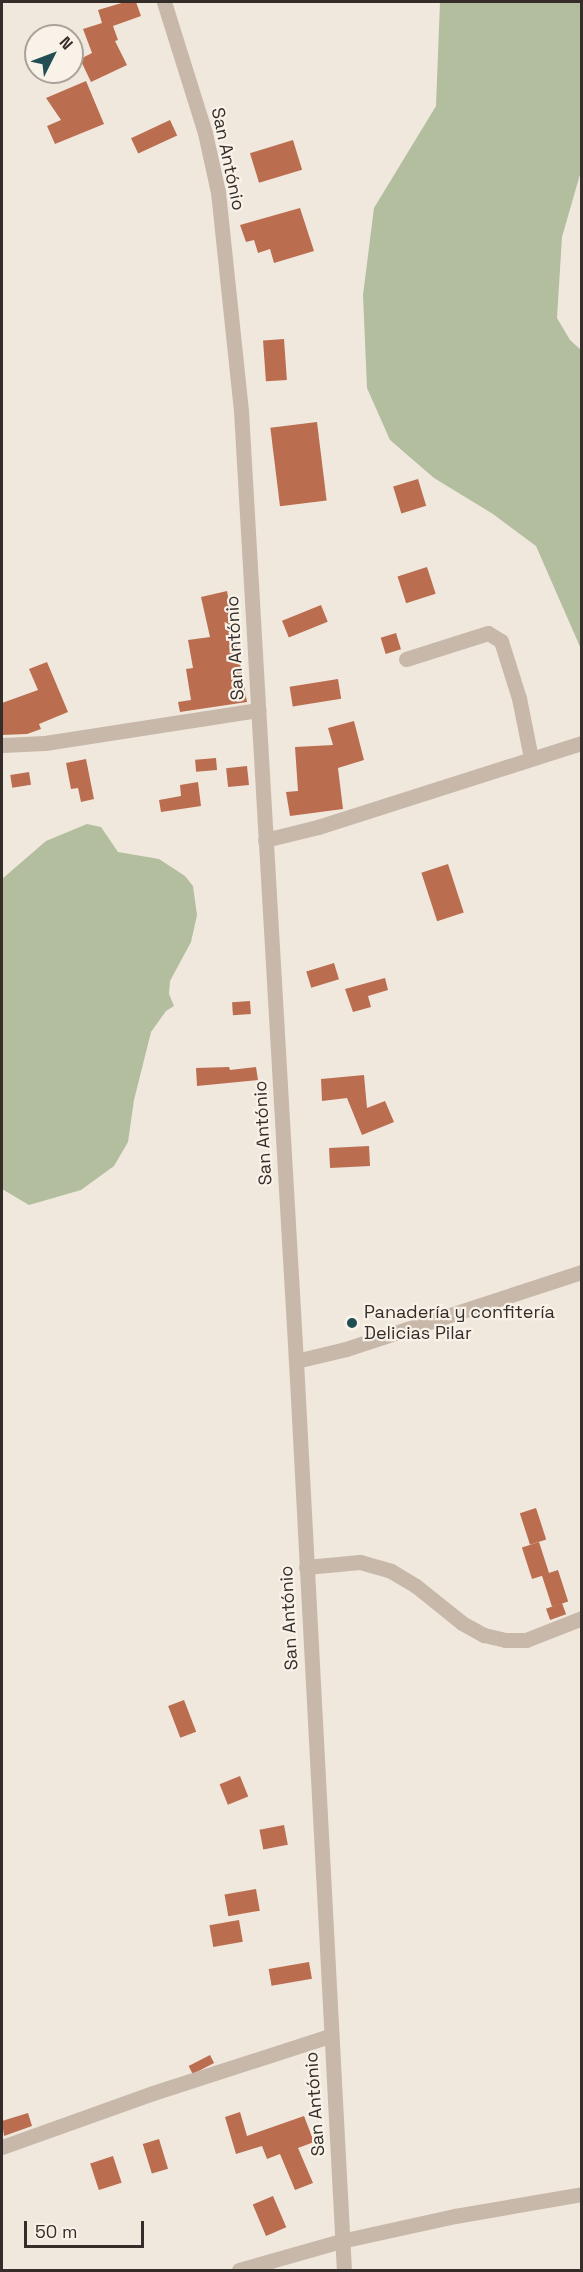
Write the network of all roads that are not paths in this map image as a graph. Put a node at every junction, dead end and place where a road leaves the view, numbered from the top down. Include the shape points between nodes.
1 (164, 2) edge
2 (406, 659) dead end
3 (258, 710) junction
4 (582, 743) edge
5 (2, 745) edge
6 (531, 758) junction
7 (266, 840) junction
8 (582, 1272) edge
9 (296, 1361) junction
10 (306, 1568) junction
11 (582, 1618) edge
12 (330, 2036) junction
13 (2, 2147) edge
14 (582, 2194) edge
15 (341, 2241) junction
16 (238, 2271) edge
17 (344, 2271) edge

1 - 3 street, San António via 205,134 218,192 242,411
2 - 6 street via 488,633 501,641 519,698
3 - 5 street via 45,743
3 - 7 street, San António
4 - 6 street
6 - 7 street
7 - 9 street, San António
8 - 9 street via 346,1349
9 - 10 street, San António
10 - 11 street via 360,1562 391,1571 462,1623 484,1635 505,1640 526,1640
10 - 12 street, San António
12 - 13 street via 153,2092
12 - 15 street, San António
14 - 15 street
15 - 16 street
15 - 17 street, San António

